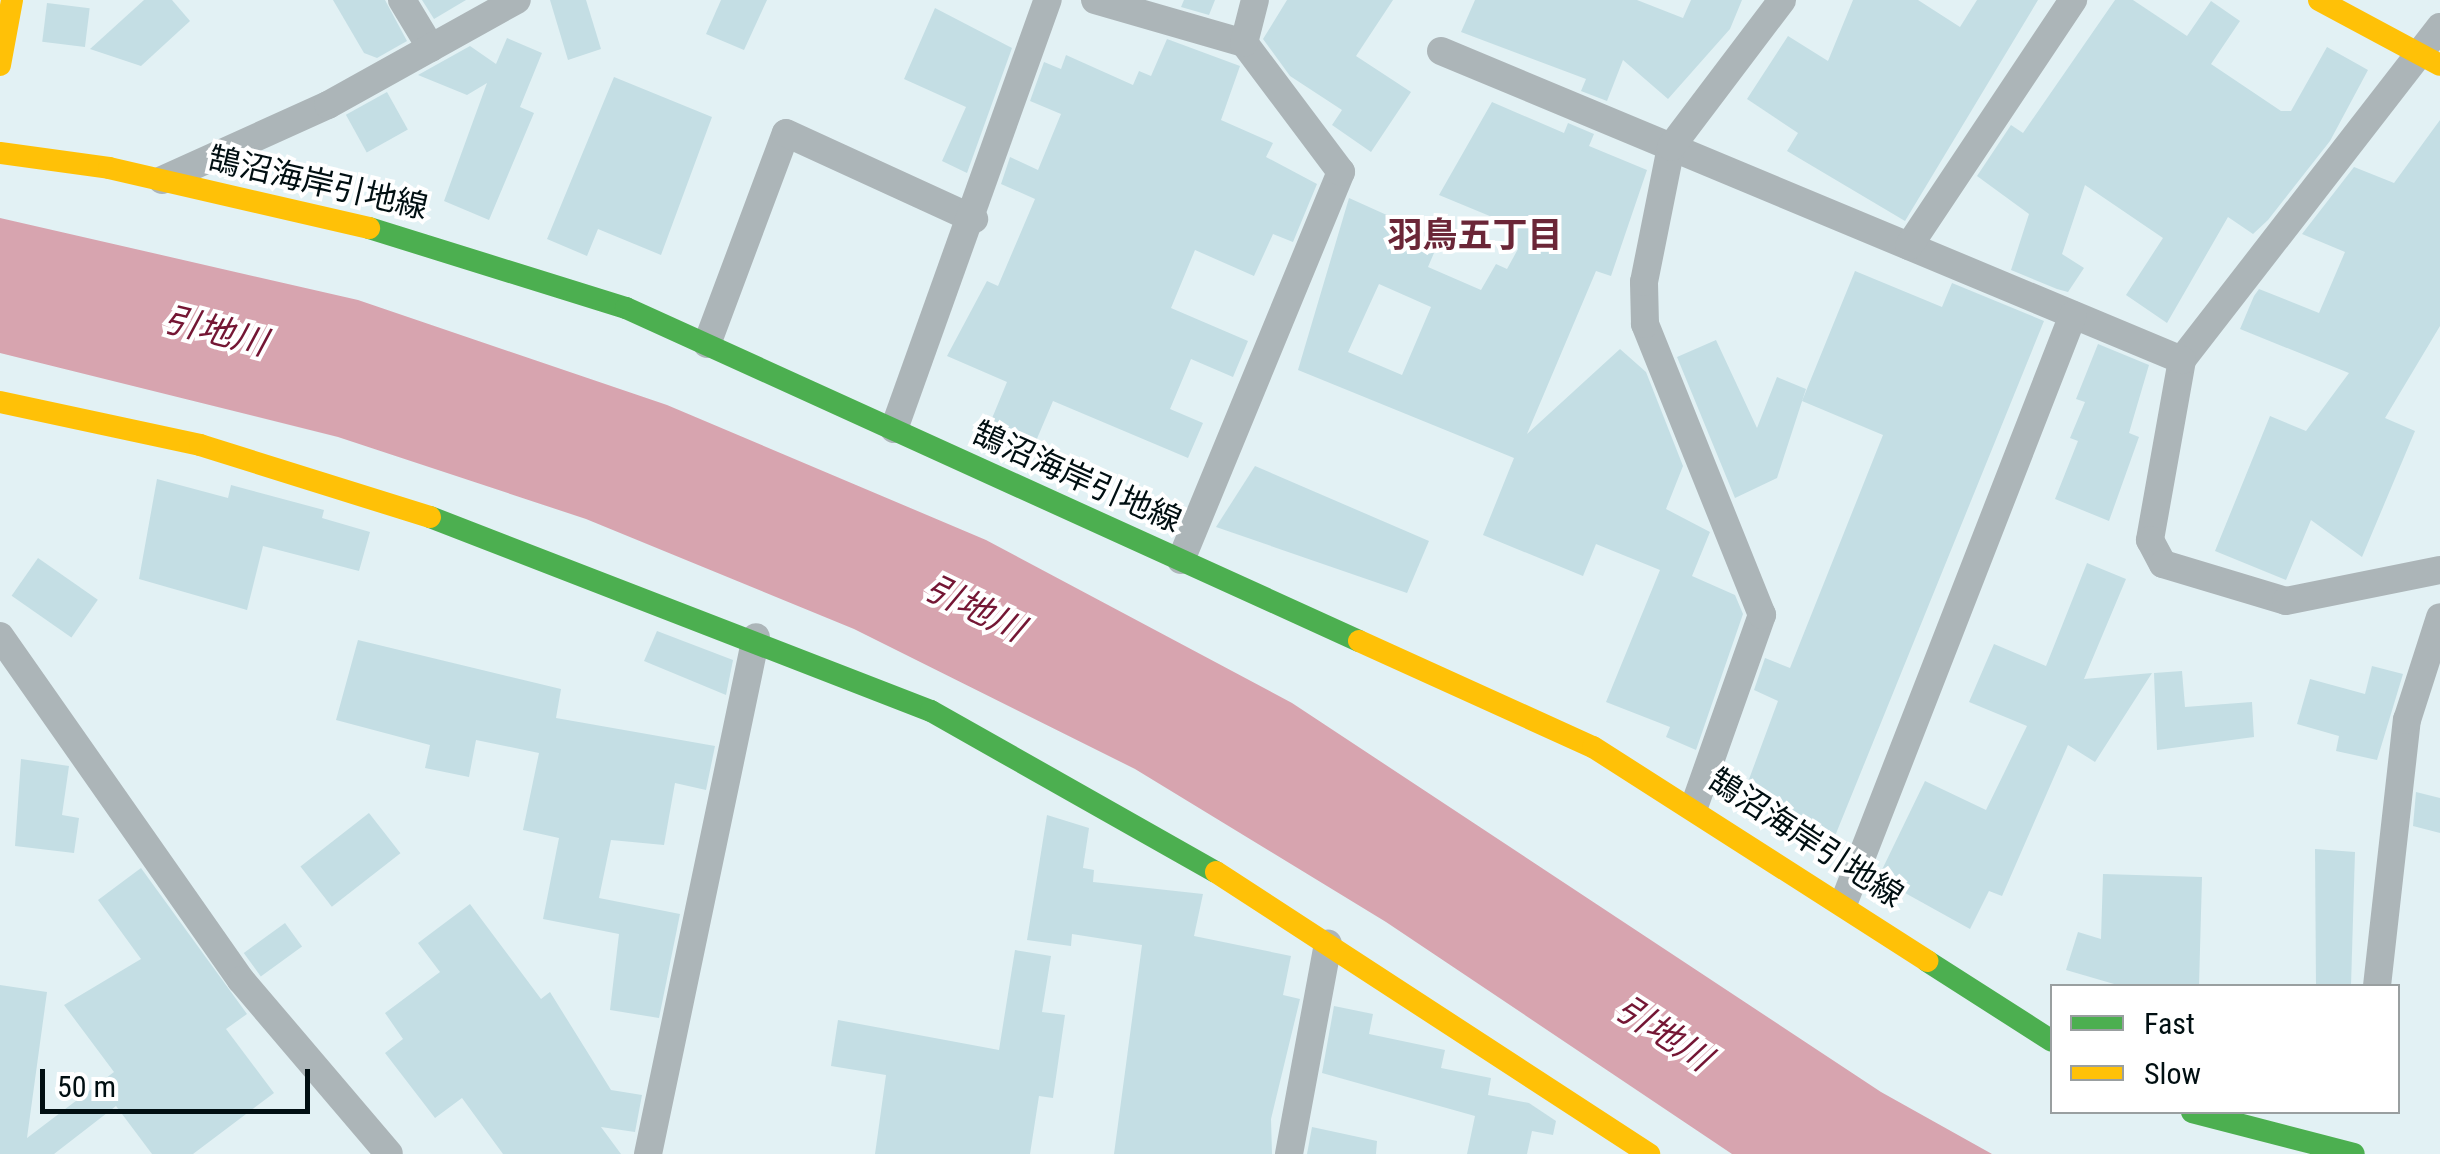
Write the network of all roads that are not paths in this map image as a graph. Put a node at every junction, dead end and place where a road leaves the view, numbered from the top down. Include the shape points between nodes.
1 (12, 0) edge
2 (402, 0) edge
3 (517, 0) edge
4 (1048, 0) edge
5 (1096, 0) edge
6 (1255, 0) edge
7 (1782, 0) edge
8 (2073, 0) edge
9 (2320, 0) edge
10 (2440, 27) edge
11 (1244, 44) junction
12 (431, 48) junction
13 (1441, 51) dead end
14 (2430, 61) edge
15 (0, 65) edge
16 (1671, 147) junction
17 (0, 153) edge
18 (161, 180) junction
19 (974, 219) junction
20 (1909, 246) junction
21 (2073, 315) junction
22 (707, 344) junction
23 (2182, 360) junction
24 (0, 402) edge
25 (894, 429) junction
26 (1181, 560) junction
27 (2440, 570) edge
28 (2440, 617) edge
29 (0, 636) edge
30 (756, 637) junction
31 (1695, 804) junction
32 (1844, 902) junction
33 (1328, 944) junction
34 (2377, 984) edge
35 (2050, 1040) edge
36 (2200, 1114) edge
37 (390, 1154) edge
38 (648, 1154) edge
39 (1289, 1154) edge
40 (1650, 1154) edge
41 (2354, 1154) edge

1 - 15 street
2 - 12 street
3 - 12 street
4 - 19 street
5 - 11 street
6 - 11 street
7 - 16 street
8 - 20 street
9 - 14 street
10 - 14 street
11 - 26 street via 1341,172
12 - 18 street via 239,150
13 - 16 street
14 - 23 street
16 - 20 street
16 - 31 street via 1644,282 1645,324 1762,615
17 - 18 street, 鵠沼海岸引地線
18 - 22 street, 鵠沼海岸引地線 via 442,245
19 - 22 street via 786,133
19 - 25 street
20 - 21 street
21 - 23 street
21 - 32 street
22 - 25 street, 鵠沼海岸引地線
23 - 27 street via 2156,476 2150,540 2163,564 2286,601
24 - 30 street via 299,474
25 - 26 street, 鵠沼海岸引地線
26 - 31 street, 鵠沼海岸引地線 via 1593,747
28 - 34 street via 2407,720
29 - 37 street via 241,980
30 - 33 street via 1002,746
30 - 38 street
31 - 32 street, 鵠沼海岸引地線
32 - 35 street, 鵠沼海岸引地線
33 - 39 street
33 - 40 street
36 - 41 street

